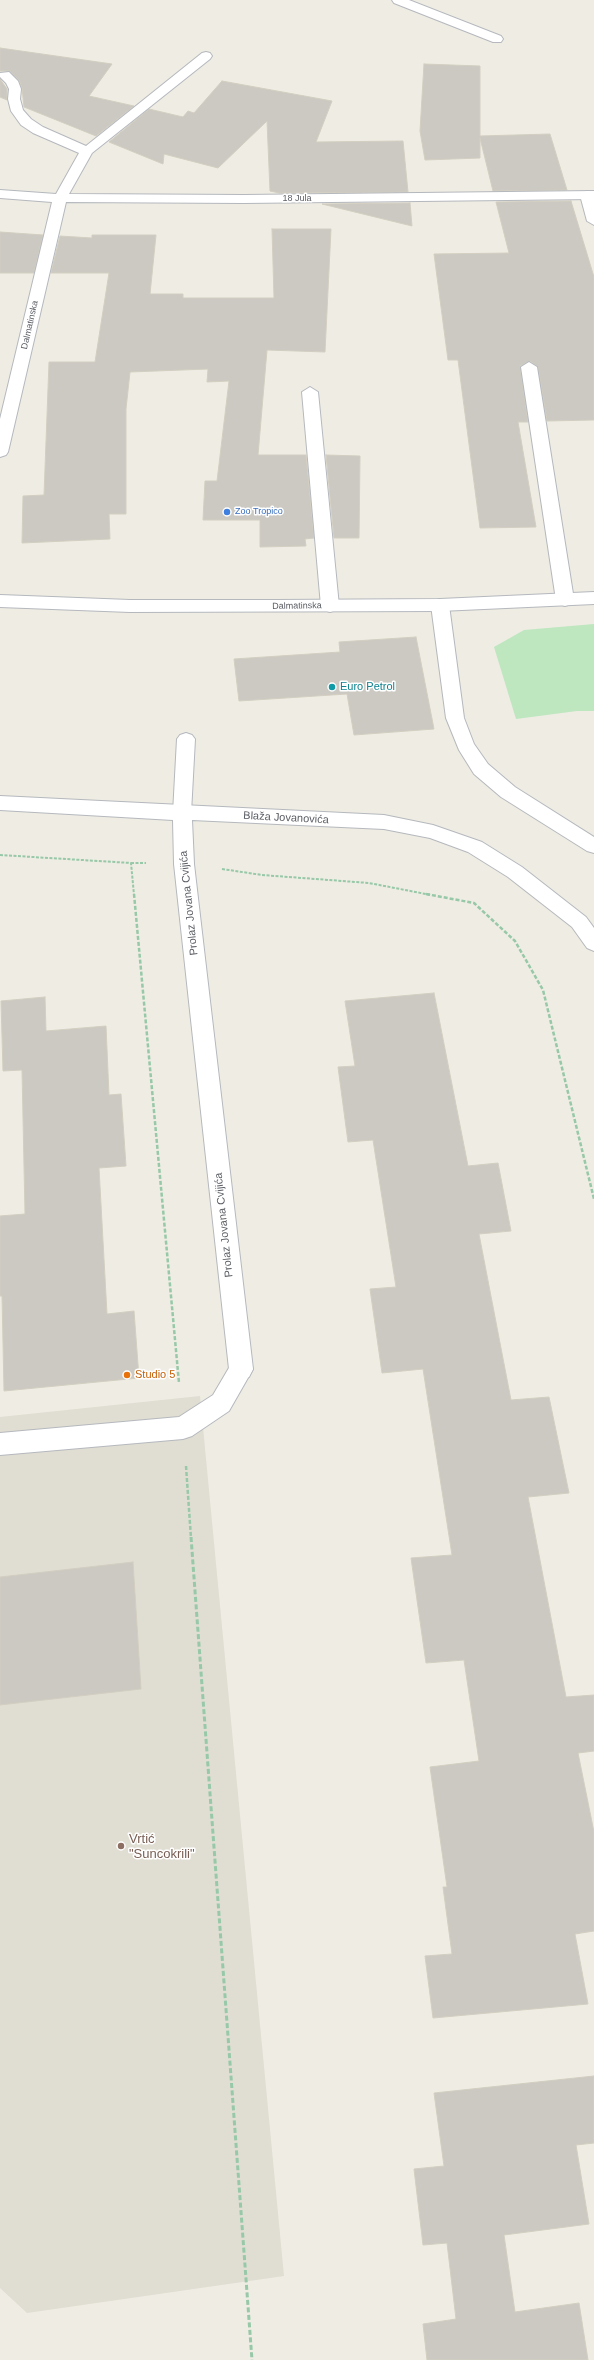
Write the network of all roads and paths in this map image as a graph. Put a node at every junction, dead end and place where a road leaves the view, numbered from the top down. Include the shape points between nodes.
1 (398, 0) edge
2 (497, 39) dead end
3 (206, 56) dead end
4 (5, 75) dead end
5 (87, 151) junction
6 (0, 194) edge
7 (590, 195) edge
8 (60, 198) junction
9 (594, 221) edge
10 (529, 367) dead end
11 (310, 392) dead end
12 (0, 452) edge
13 (594, 598) edge
14 (565, 600) junction
15 (0, 601) edge
16 (440, 605) junction
17 (330, 606) junction
18 (186, 739) dead end
19 (0, 803) edge
20 (182, 814) junction
21 (594, 846) edge
22 (0, 855) edge
23 (131, 863) junction
24 (184, 864) junction
25 (594, 944) edge
26 (594, 1199) edge
27 (184, 1428) junction
28 (0, 1444) edge
29 (252, 2360) edge

1 - 2 street
3 - 5 street
4 - 5 street via 12,81 17,111 26,122
5 - 8 street, Dalmatinska
6 - 8 street, 18 Jula
7 - 8 street, 18 Jula via 244,199
7 - 9 street
8 - 12 street, Dalmatinska
10 - 14 street
11 - 17 street
13 - 14 street, Dalmatinska
14 - 16 street, Dalmatinska
15 - 17 street, Dalmatinska via 130,606
16 - 17 street, Dalmatinska
16 - 21 street via 455,718 465,745 481,769 508,792
18 - 20 street, Prolaz Jovana Cvijića
19 - 20 street, Blaža Jovanovića
20 - 24 street, Prolaz Jovana Cvijića
20 - 25 street, Blaža Jovanovića via 384,822 432,832 475,847 515,872 579,922
22 - 23 path
23 - 24 path
23 - 27 path
24 - 26 path via 262,875 369,883 474,903 515,941 543,990
24 - 27 street, Prolaz Jovana Cvijića via 240,1369 221,1403
27 - 28 street, Prolaz Jovana Cvijića
27 - 29 path

